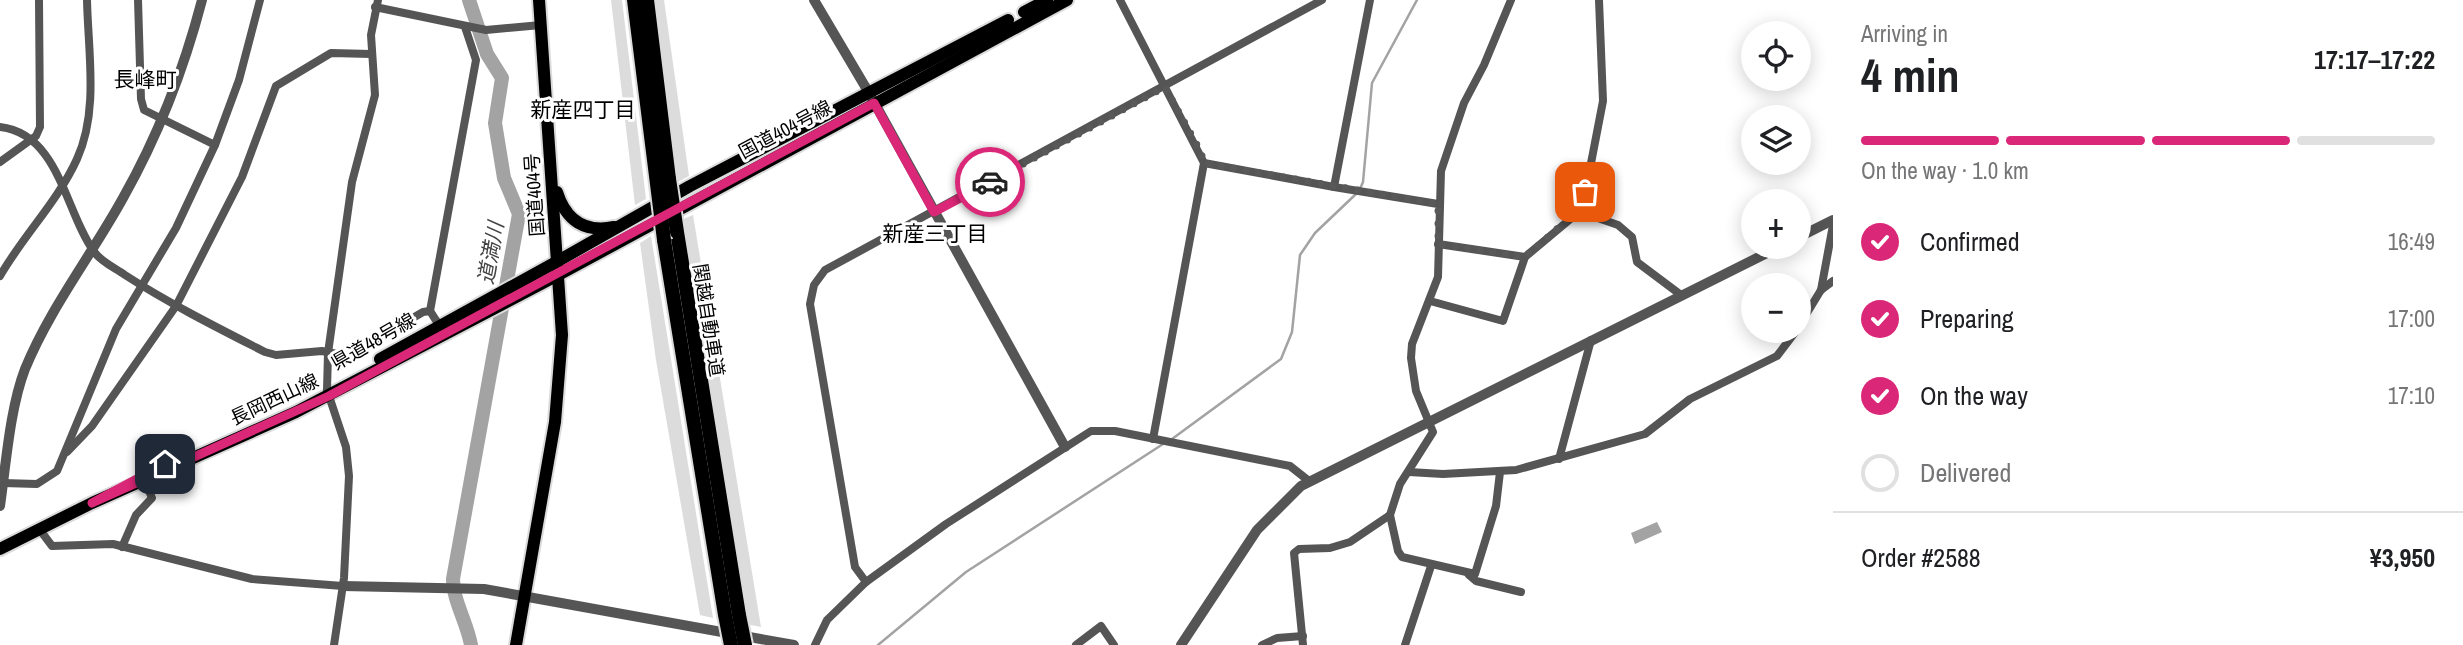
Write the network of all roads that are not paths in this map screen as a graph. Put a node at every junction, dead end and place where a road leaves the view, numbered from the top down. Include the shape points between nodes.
1 (39, 0) edge
2 (87, 0) edge
3 (138, 0) edge
4 (202, 0) edge
5 (260, 0) edge
6 (539, 0) edge
7 (634, 0) edge
8 (648, 0) edge
9 (814, 0) edge
10 (1047, 0) edge
11 (1067, 0) edge
12 (1120, 0) edge
13 (1322, 0) edge
14 (1370, 0) edge
15 (1511, 0) edge
16 (1599, 0) edge
17 (377, 4) edge
18 (541, 24) junction
19 (465, 27) junction
20 (371, 54) junction
21 (1165, 87) junction
22 (872, 98) junction
23 (161, 121) junction
24 (0, 127) edge
25 (32, 139) junction
26 (215, 145) junction
27 (0, 162) edge
28 (1204, 163) junction
29 (552, 175) junction
30 (663, 181) junction
31 (61, 185) junction
32 (1334, 187) junction
33 (1438, 204) junction
34 (934, 212) junction
35 (1581, 215) junction
36 (1833, 223) edge
37 (623, 225) junction
38 (1811, 232) edge
39 (1438, 244) junction
40 (93, 250) junction
41 (1525, 257) junction
42 (1754, 259) edge
43 (559, 267) junction
44 (0, 276) edge
45 (1833, 281) edge
46 (142, 285) junction
47 (1821, 290) junction
48 (1681, 295) junction
49 (1430, 301) junction
50 (176, 306) junction
51 (1811, 307) edge
52 (430, 311) junction
53 (439, 325) junction
54 (1591, 340) junction
55 (1787, 343) edge
56 (328, 352) junction
57 (328, 393) junction
58 (1427, 421) junction
59 (1153, 439) junction
60 (1065, 447) junction
61 (67, 452) junction
62 (1559, 459) junction
63 (1409, 472) junction
64 (1500, 472) junction
65 (144, 479) junction
66 (1309, 481) junction
67 (3, 483) junction
68 (92, 503) junction
69 (0, 506) edge
70 (1390, 515) junction
71 (40, 530) junction
72 (121, 547) junction
73 (0, 550) edge
74 (1431, 566) junction
75 (1469, 575) junction
76 (866, 582) junction
77 (343, 586) junction
78 (1521, 592) dead end
79 (525, 595) junction
80 (732, 615) junction
81 (1303, 640) edge
82 (334, 645) edge
83 (516, 645) edge
84 (731, 645) edge
85 (745, 645) edge
86 (794, 645) edge
87 (815, 645) edge
88 (1076, 645) edge
89 (1114, 645) edge
90 (1181, 645) edge
91 (1262, 645) edge
92 (1405, 645) edge

1 - 25 street via 41,115
2 - 31 street via 89,115 77,160
3 - 23 street via 141,104
4 - 23 street
5 - 26 street via 239,80
6 - 18 main road, 国道404号
7 - 30 highway, 関越自動車道
8 - 30 highway, 関越自動車道
9 - 22 street
10 - 22 main road, 国道404号線
11 - 22 main road, 国道404号線
12 - 21 street
13 - 21 street
14 - 32 street
15 - 33 street via 1460,112 1441,170
16 - 35 street via 1603,101
17 - 19 street
17 - 20 street
18 - 19 street via 486,30
18 - 29 main road, 国道404号
19 - 52 street via 476,60
20 - 50 street via 331,53 275,86 242,177
20 - 56 street via 375,95 352,181
21 - 28 street
21 - 34 street
22 - 34 street
22 - 37 main road, 国道404号線 via 690,186
22 - 43 main road, 国道404号線
23 - 26 street
23 - 40 street
24 - 25 street
25 - 27 street
25 - 31 street
26 - 46 street via 176,228
28 - 32 street
28 - 59 street
29 - 37 main road via 564,209 578,224 603,229
29 - 43 main road, 国道404号
30 - 80 highway, 関越自動車道, bridge
31 - 40 street
31 - 44 street
32 - 33 street
33 - 39 street
34 - 60 street
34 - 76 street via 825,270 811,293 853,557
35 - 41 street via 1566,221
35 - 48 street via 1618,225 1632,237 1637,262
36 - 38 street
36 - 47 street
37 - 43 main road, 国道404号線
39 - 41 street
39 - 49 street via 1438,277
40 - 46 street
40 - 67 street via 46,322 24,373
41 - 49 street via 1503,321
42 - 48 street
43 - 53 main road, 県道48号線
43 - 57 main road, 長岡西山線
43 - 79 main road via 562,335 555,422
45 - 47 street
46 - 50 street
46 - 61 street via 101,362
47 - 51 street
48 - 54 street
49 - 58 street via 1410,358
50 - 56 street via 265,352
50 - 61 street via 92,426
52 - 53 street
52 - 56 street via 354,355
53 - 57 main road, 県道48号線
54 - 58 street
54 - 62 street
55 - 62 street via 1777,356 1690,399 1644,435
56 - 57 street
57 - 65 main road, 長岡西山線
57 - 68 main road, 県道48号線 via 143,474
57 - 77 street via 348,459
58 - 63 street via 1433,432
58 - 66 street
59 - 60 street via 1098,429
59 - 66 street via 1290,466
60 - 76 street
61 - 67 street via 57,471 44,482
62 - 64 street
63 - 64 street
63 - 70 street
64 - 75 street via 1496,506 1475,574
65 - 68 main road, 長岡西山線
65 - 72 street via 152,498 136,515
66 - 90 street via 1289,495 1257,530
67 - 69 street
68 - 71 main road, 長岡西山線
70 - 74 street via 1399,554
70 - 81 street via 1350,542 1296,550 1293,558
71 - 72 street via 51,546
71 - 73 main road, 長岡西山線
72 - 77 street via 268,582
74 - 75 street
74 - 92 street
75 - 78 street
76 - 87 street via 827,620
77 - 79 street via 447,586
77 - 82 street
79 - 83 main road
79 - 86 street
80 - 84 highway, 関越自動車道, bridge
80 - 85 highway, 関越自動車道, bridge
81 - 91 street via 1277,638
88 - 89 street via 1101,626

